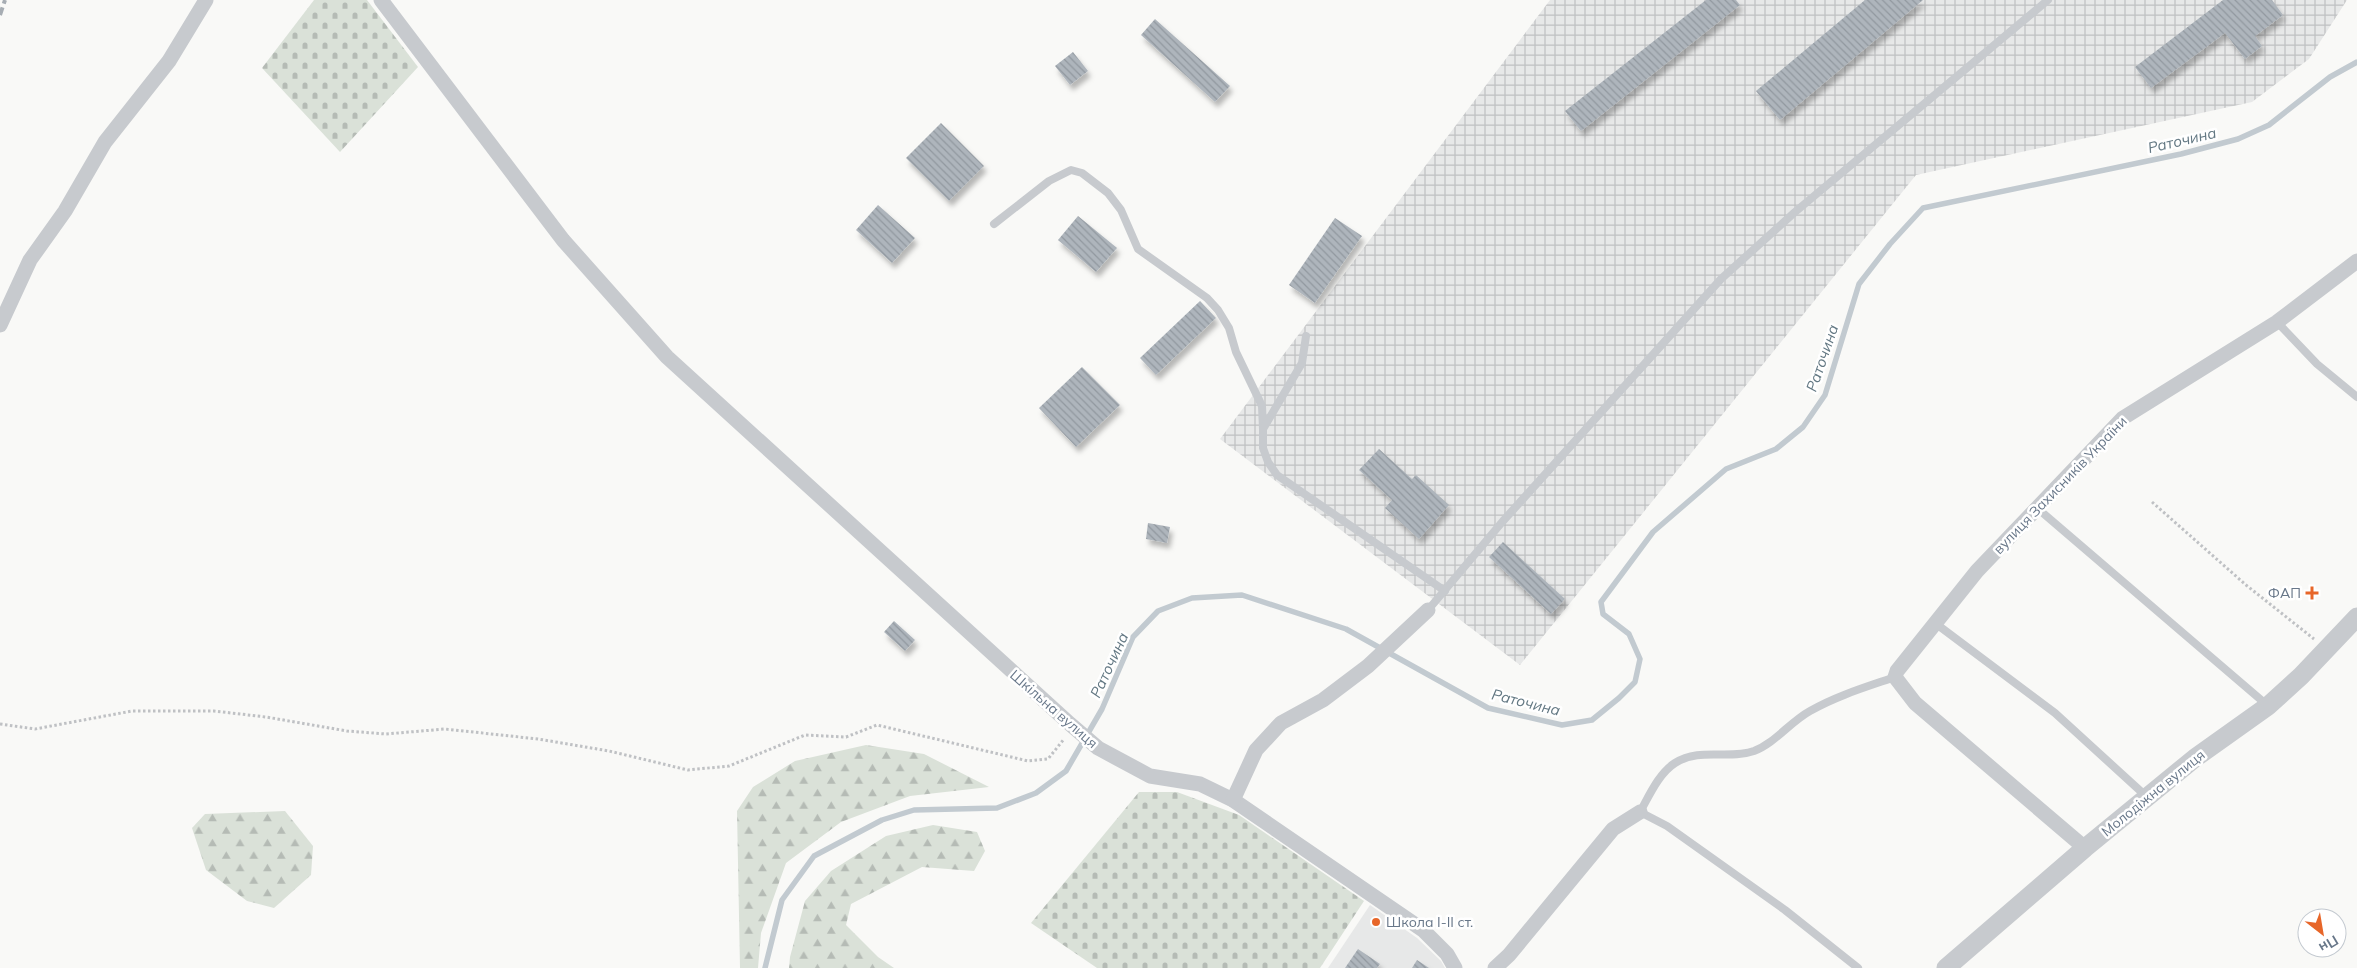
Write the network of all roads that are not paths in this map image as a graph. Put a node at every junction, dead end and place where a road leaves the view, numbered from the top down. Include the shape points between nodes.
1 (206, 0) edge
2 (381, 0) edge
3 (2048, 0) edge
4 (994, 224) dead end
5 (2357, 261) edge
6 (2277, 322) junction
7 (0, 325) edge
8 (1306, 336) dead end
9 (2357, 397) edge
10 (1263, 429) junction
11 (2036, 508) junction
12 (1444, 591) junction
13 (1428, 610) joint
14 (2357, 617) edge
15 (1934, 622) junction
16 (1895, 677) junction
17 (2268, 706) junction
18 (2147, 797) junction
19 (1233, 800) junction
20 (1640, 812) junction
21 (2085, 848) junction
22 (1455, 968) edge
23 (1495, 968) edge
24 (1858, 968) edge
25 (1946, 968) edge

1 - 7 street via 169,61 105,142 65,211 30,260
2 - 19 street, Шкільна вулиця via 563,240 666,357 1098,748 1150,776 1200,784
3 - 12 lane via 1795,212 1721,279
4 - 10 lane via 1049,181 1071,170 1082,173 1108,193 1122,210 1138,249 1208,298 1218,310 1262,406
5 - 6 street, вулиця Захисників України
6 - 9 lane via 2317,364
6 - 11 street, вулиця Захисників України via 2123,418
8 - 10 lane via 1302,363
10 - 12 lane via 1263,448 1277,475
11 - 15 street, вулиця Захисників України
11 - 17 lane
12 - 13 lane
13 - 19 street via 1368,666 1323,700 1281,723 1256,750
14 - 17 street, Молодіжна вулиця
15 - 16 street, вулиця Захисників України
15 - 18 lane via 2055,713
16 - 20 lane via 1852,691 1809,711 1754,751 1688,756 1673,764 1655,785
16 - 21 street via 1921,708
17 - 18 street, Молодіжна вулиця
18 - 21 street, Молодіжна вулиця
19 - 22 street, Шкільна вулиця via 1423,930 1447,954
20 - 23 street via 1613,829
20 - 24 lane via 1667,826
21 - 25 street, Молодіжна вулиця

